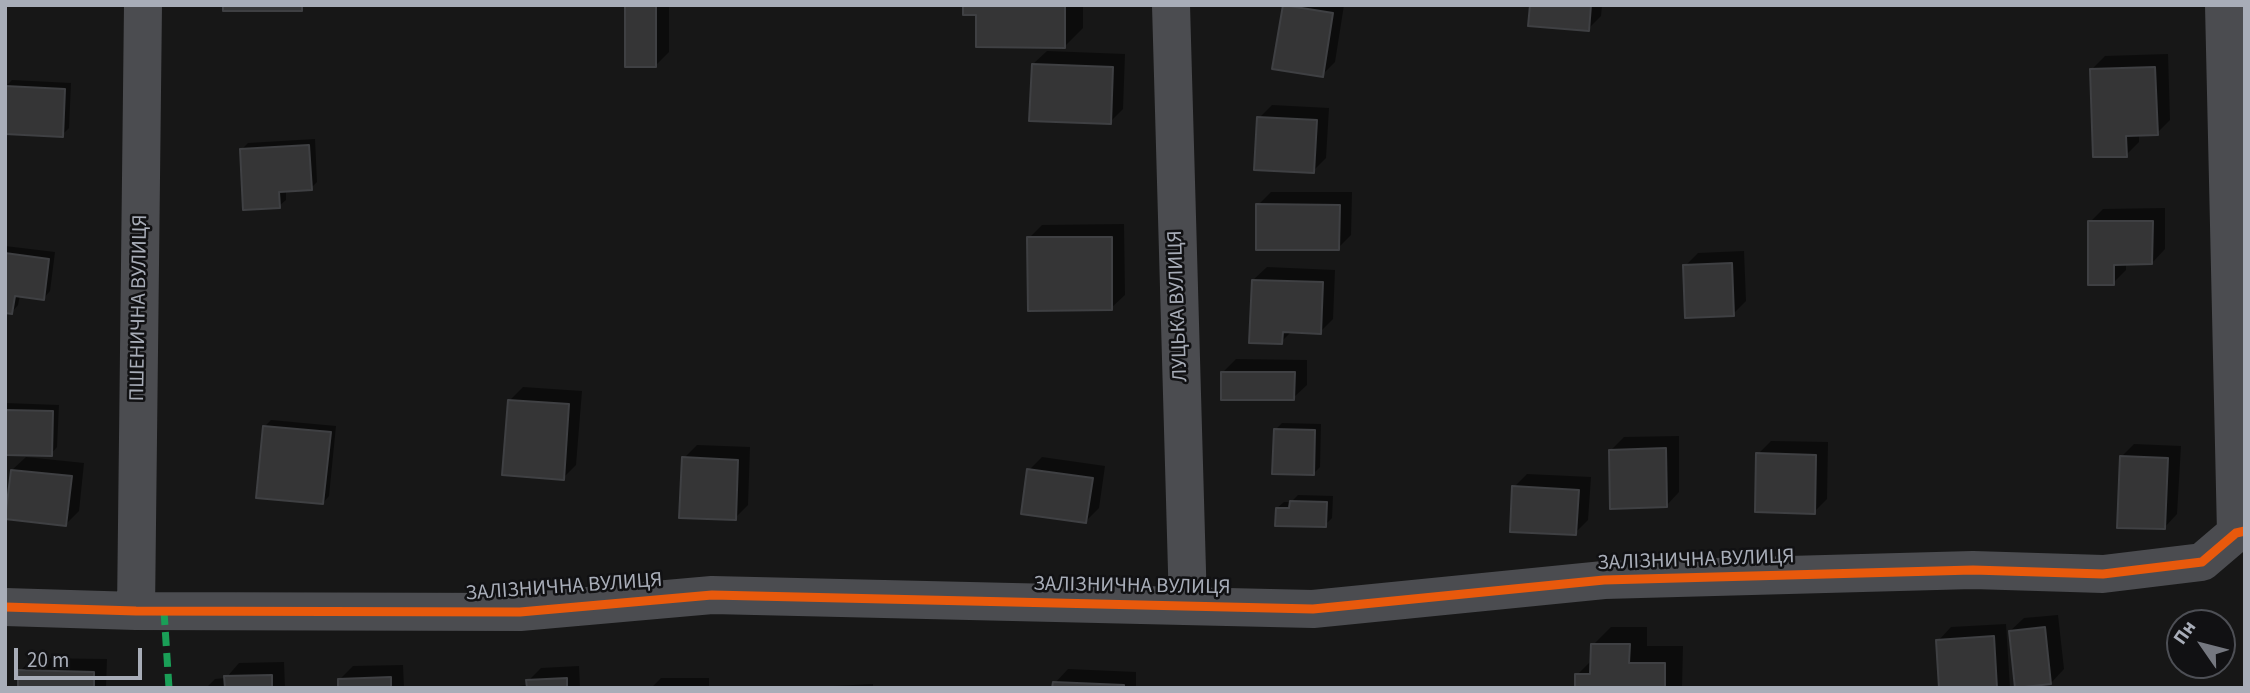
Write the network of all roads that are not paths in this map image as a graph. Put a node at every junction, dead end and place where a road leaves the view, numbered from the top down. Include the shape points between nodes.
1 (143, 5) edge
2 (1171, 5) edge
3 (2224, 5) edge
4 (2240, 532) edge
5 (1188, 606) junction
6 (5, 607) edge
7 (136, 611) junction

1 - 7 street, ПШЕНИЧНА ВУЛИЦЯ
2 - 5 street, ЛУЦЬКА ВУЛИЦЯ
3 - 4 street
4 - 5 street, ЗАЛІЗНИЧНА ВУЛИЦЯ via 2202,562 2103,574 1973,570 1605,580 1313,609
5 - 7 street, ЗАЛІЗНИЧНА ВУЛИЦЯ via 712,595 520,612
6 - 7 street, ЗАЛІЗНИЧНА ВУЛИЦЯ

